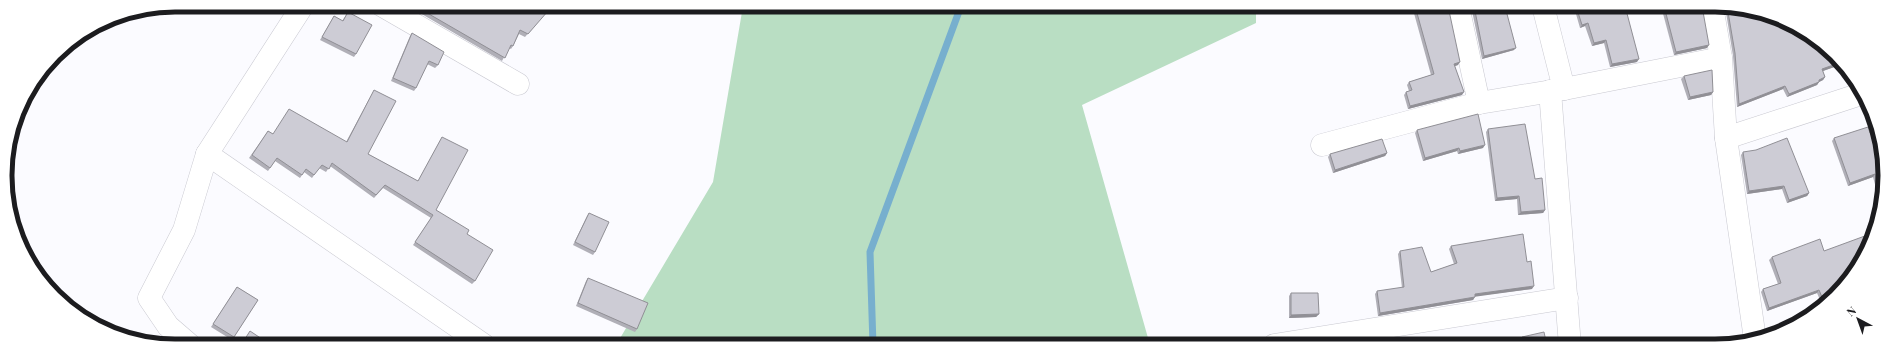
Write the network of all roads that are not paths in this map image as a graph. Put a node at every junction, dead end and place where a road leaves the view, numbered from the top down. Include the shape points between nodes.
1 (298, 12) edge
2 (393, 12) edge
3 (1459, 12) edge
4 (1544, 12) edge
5 (1713, 12) edge
6 (1721, 58) junction
7 (518, 84) dead end
8 (1557, 90) junction
9 (1857, 95) edge
10 (1479, 103) junction
11 (1726, 138) junction
12 (1322, 145) dead end
13 (207, 154) junction
14 (1567, 298) junction
15 (1754, 334) edge
16 (183, 339) edge
17 (475, 339) edge
18 (1311, 339) edge
19 (1570, 339) edge

1 - 13 street
2 - 7 street
3 - 10 street
4 - 8 street
5 - 6 street
6 - 8 street
6 - 11 street
8 - 10 street
8 - 14 street
9 - 11 street
10 - 12 street
11 - 15 street
13 - 16 street via 184,230 149,298 168,326
13 - 17 street
14 - 18 street
14 - 19 street

